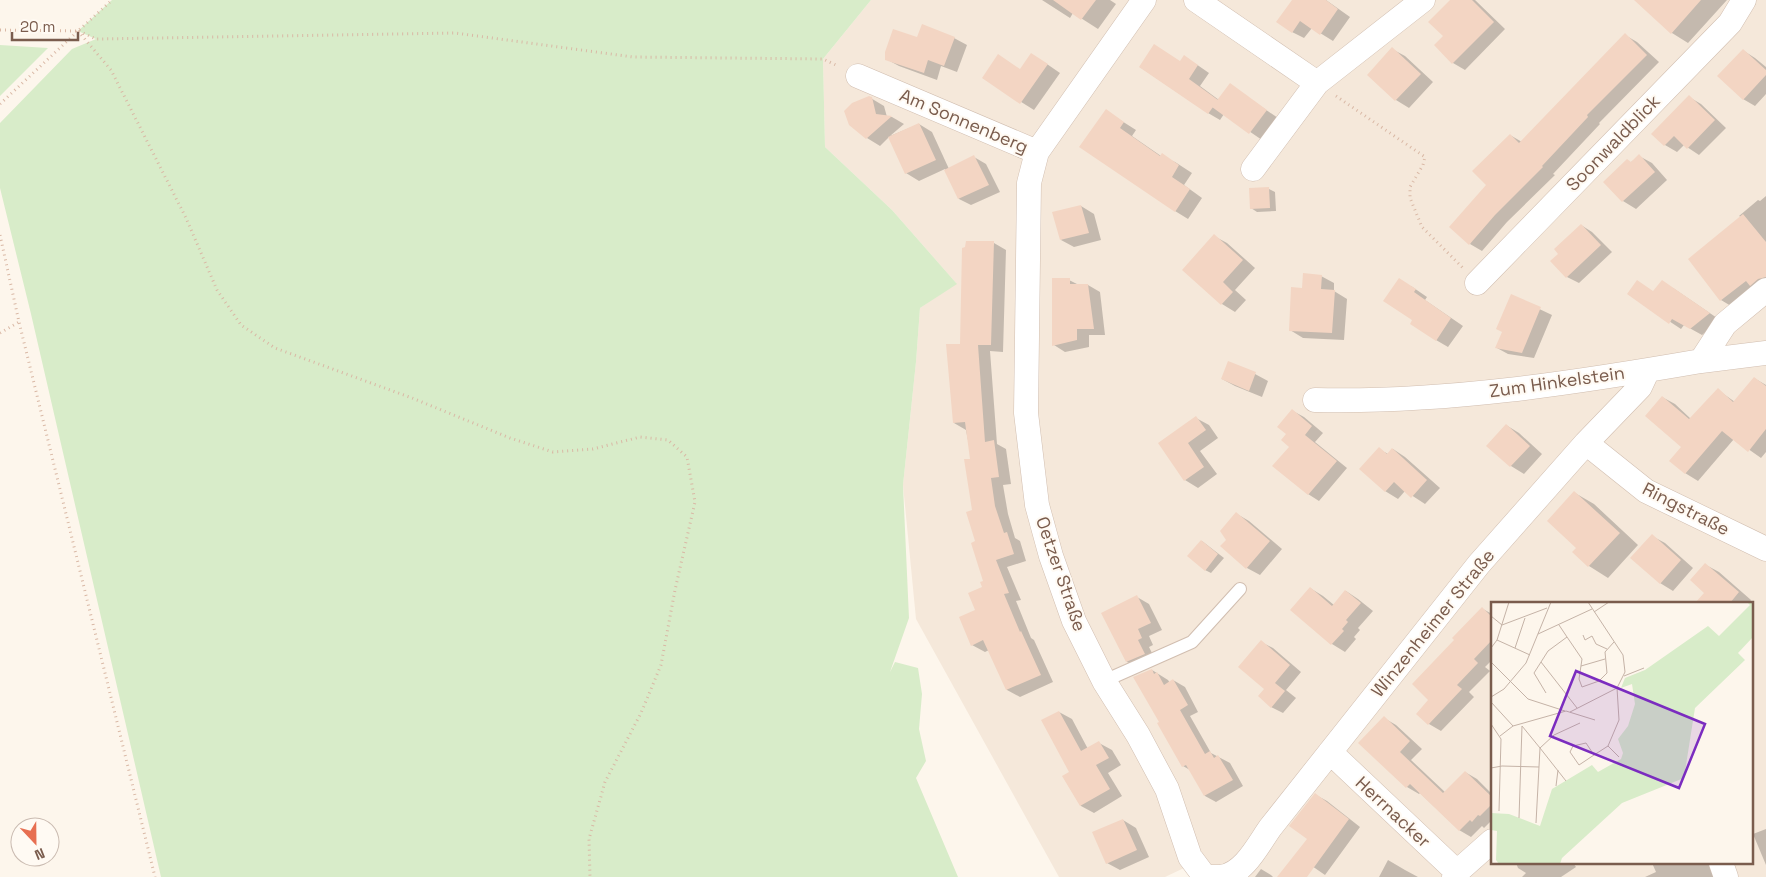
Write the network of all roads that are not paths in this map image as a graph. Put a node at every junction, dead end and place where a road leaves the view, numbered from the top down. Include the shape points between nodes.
1 (1144, 0) edge
2 (1196, 0) edge
3 (1422, 0) edge
4 (1744, 0) edge
5 (858, 76) road end
6 (1317, 83) junction
7 (1037, 152) junction
8 (1253, 169) dead end
9 (1477, 282) road end
10 (1766, 290) edge
11 (1766, 354) edge
12 (1701, 361) junction
13 (1648, 370) junction
14 (1315, 400) dead end
15 (1586, 443) junction
16 (1766, 549) edge
17 (1240, 589) dead end
18 (1104, 681) junction
19 (1330, 752) junction
20 (1491, 842) edge
21 (1721, 864) edge
22 (1455, 874) edge
23 (1205, 877) edge
24 (1726, 877) edge

1 - 7 street, Am Sonnenberg
2 - 6 street
3 - 6 street
4 - 9 street, Soonwaldblick via 1730,23
5 - 7 street, Am Sonnenberg
6 - 8 street
7 - 18 street, Oetzer Straße via 1030,183 1026,413 1037,506 1050,556 1074,621
10 - 12 street via 1725,324
11 - 12 street, Zum Hinkelstein
12 - 13 street, Zum Hinkelstein
13 - 14 street, Zum Hinkelstein via 1506,391 1360,401
13 - 15 street, Winzenheimer Straße via 1640,387
15 - 16 street, Ringstraße via 1646,491
15 - 19 street, Winzenheimer Straße via 1479,564
17 - 18 lane via 1192,642
18 - 23 street, Oetzer Straße via 1138,734 1166,789 1190,857
19 - 22 street, Herrnacker
19 - 23 street, Winzenheimer Straße via 1237,871 1222,877
20 - 22 street, Herrnacker
21 - 24 street

